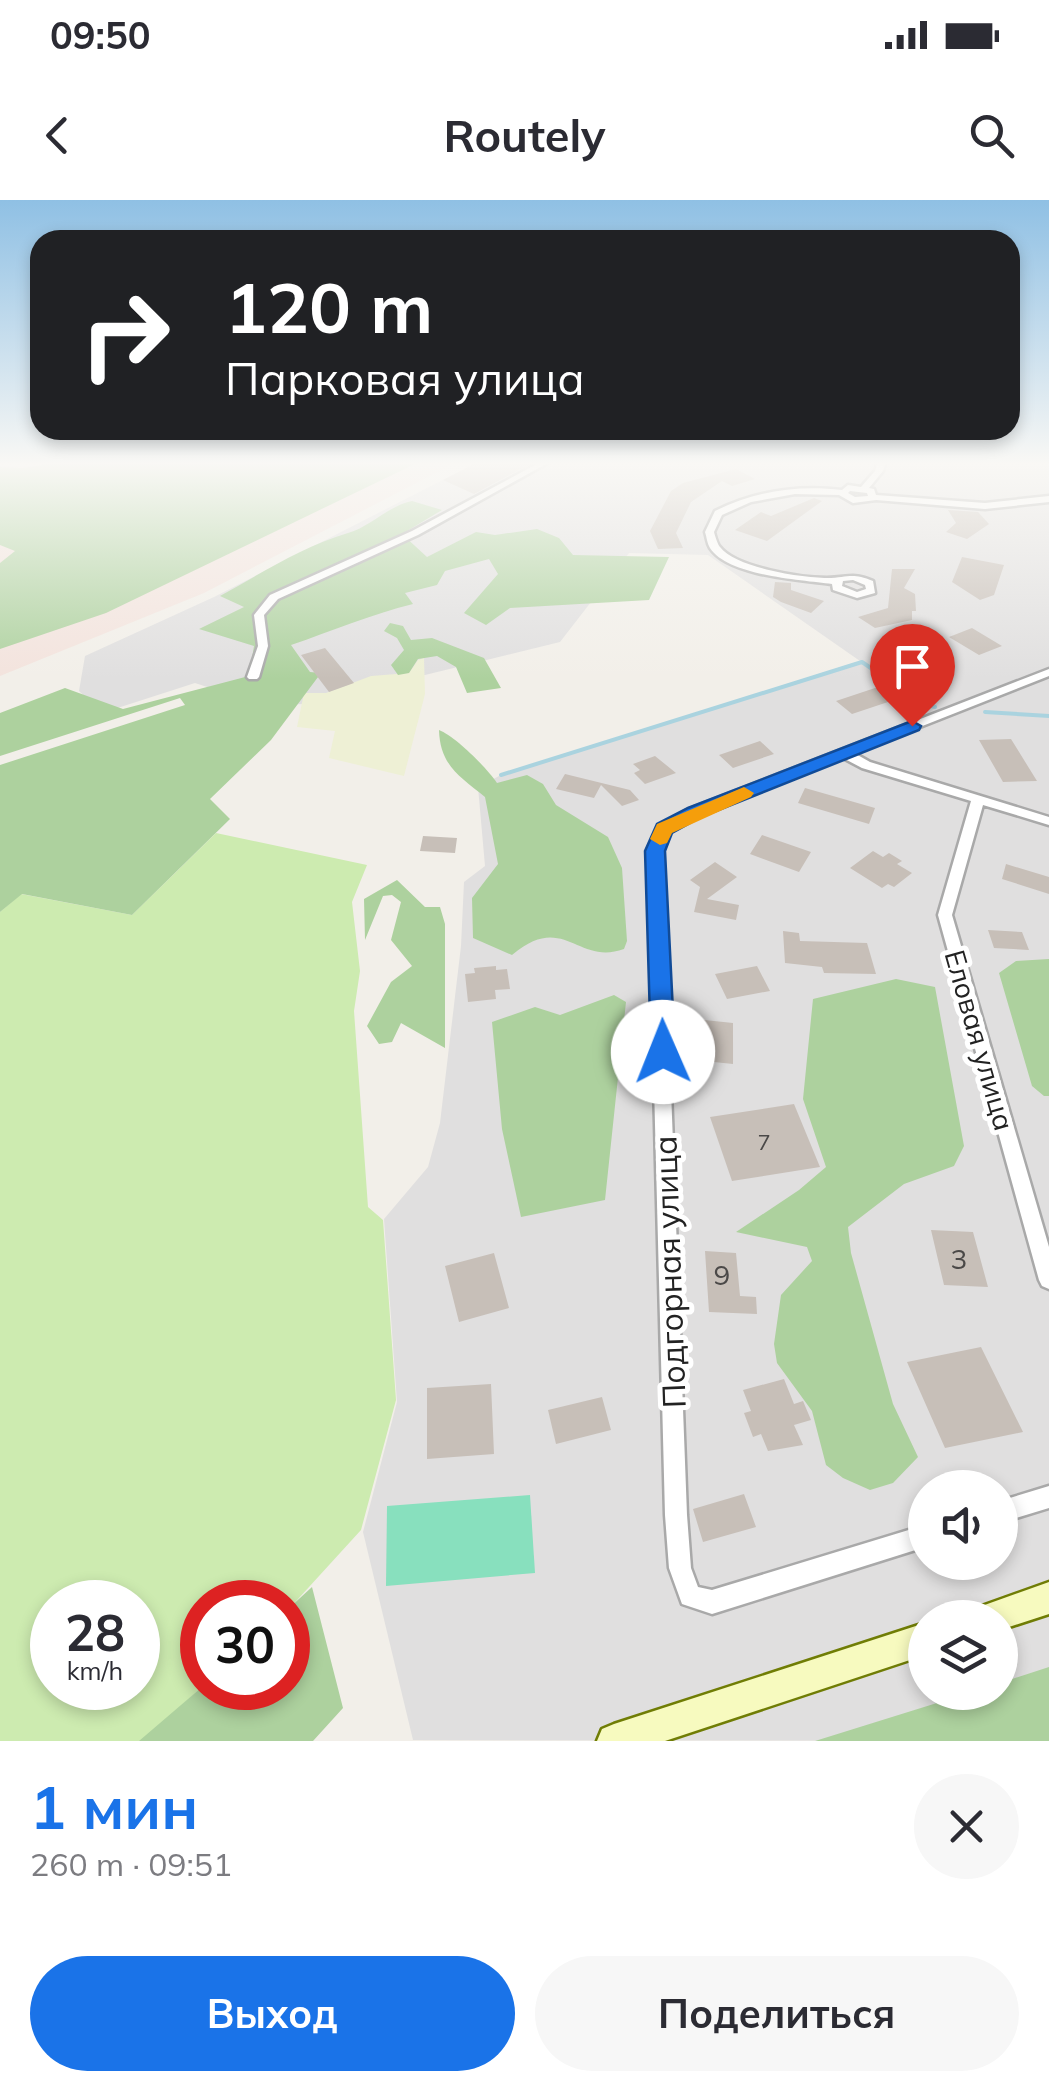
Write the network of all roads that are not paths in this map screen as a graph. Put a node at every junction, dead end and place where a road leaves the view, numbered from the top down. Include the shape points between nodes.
1 (409, 536) edge
2 (710, 536) edge
3 (836, 582) dead end
4 (1049, 672) edge
5 (253, 677) dead end
6 (844, 753) junction
7 (978, 800) junction
8 (1049, 822) edge
9 (1049, 1280) edge
10 (1049, 1497) edge
11 (1018, 1506) edge
12 (908, 1541) edge
13 (1049, 1598) edge
14 (1018, 1609) edge
15 (908, 1645) edge
16 (614, 1741) edge

1 - 5 street via 274,597 259,615 263,646
2 - 3 street via 718,550 744,566
4 - 6 street
6 - 7 street
6 - 12 street, Подгорная улица via 694,812 664,829 655,851 680,1568 690,1596 712,1602
7 - 8 street
7 - 9 street, Еловая улица via 945,915
10 - 11 street
13 - 14 main road
15 - 16 main road

